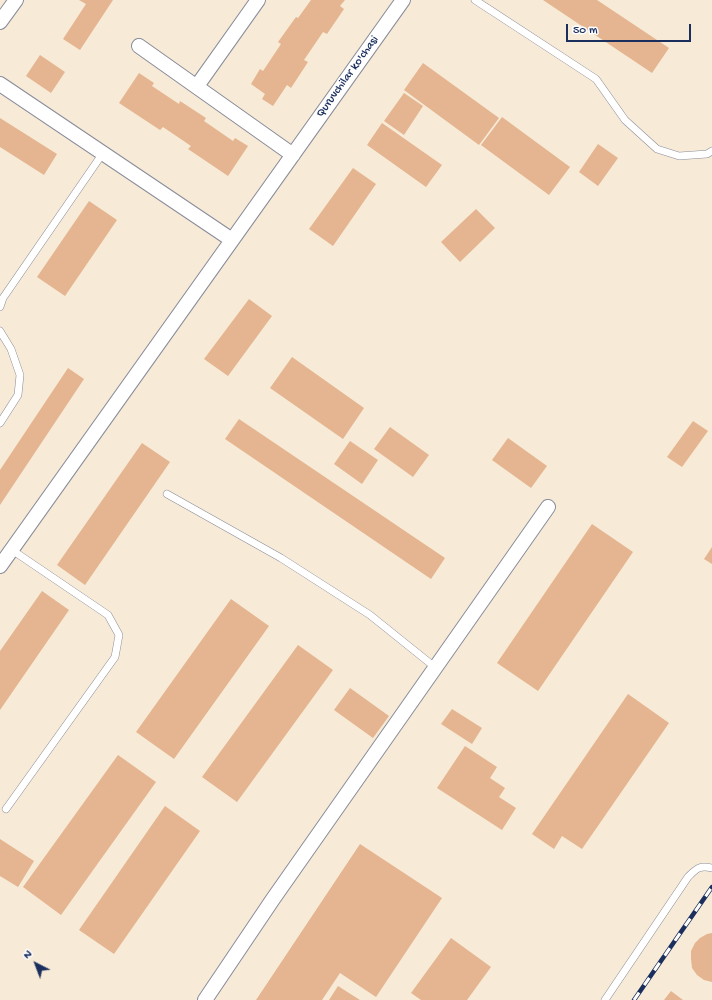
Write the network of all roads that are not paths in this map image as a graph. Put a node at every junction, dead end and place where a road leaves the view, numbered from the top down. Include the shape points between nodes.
1 (16, 0) edge
2 (258, 0) edge
3 (404, 0) edge
4 (475, 0) edge
5 (0, 22) edge
6 (139, 46) dead end
7 (0, 84) edge
8 (197, 86) junction
9 (712, 151) edge
10 (103, 153) junction
11 (293, 155) junction
12 (232, 240) junction
13 (0, 307) edge
14 (0, 331) edge
15 (0, 423) edge
16 (167, 494) dead end
17 (548, 507) dead end
18 (12, 550) junction
19 (0, 566) edge
20 (436, 668) junction
21 (6, 809) dead end
22 (712, 868) edge
23 (206, 1000) edge
24 (605, 1000) edge

1 - 5 street
2 - 8 street
3 - 11 street, Quruvchilar ko'chasi
4 - 9 lane via 596,79 625,120 656,149 679,156 707,154
6 - 8 street
7 - 10 street
8 - 11 street
10 - 12 street
10 - 13 lane via 3,298
11 - 12 street, Quruvchilar ko'chasi
12 - 18 street, Quruvchilar ko'chasi
14 - 15 lane via 11,349 20,375 18,395
16 - 20 lane via 281,558 370,615
17 - 20 street
18 - 19 street, Quruvchilar ko'chasi
18 - 21 lane via 108,615 119,635 115,657
20 - 23 street
22 - 24 lane via 705,866 696,869 688,877

